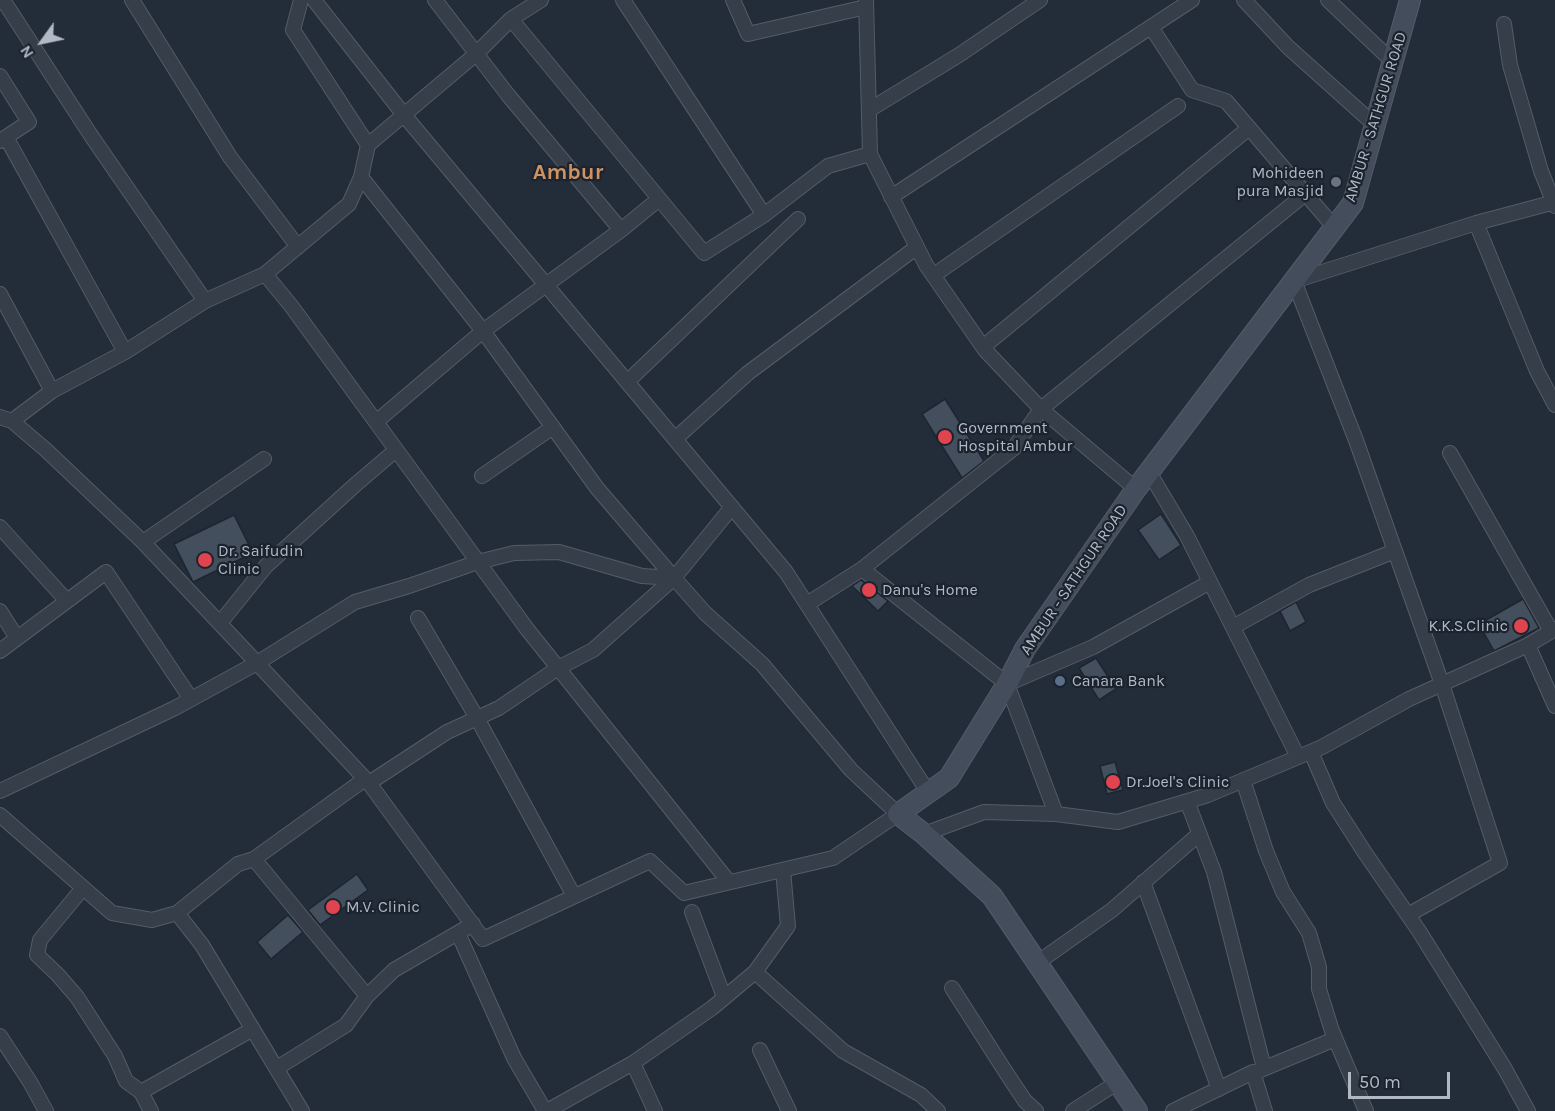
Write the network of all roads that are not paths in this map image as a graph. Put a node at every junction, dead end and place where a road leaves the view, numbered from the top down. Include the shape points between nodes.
1 (132, 0) edge
2 (301, 0) edge
3 (314, 0) edge
4 (435, 0) edge
5 (541, 0) edge
6 (623, 0) edge
7 (733, 0) edge
8 (1040, 0) edge
9 (1192, 0) edge
10 (1244, 0) edge
11 (1329, 0) edge
12 (1410, 0) edge
13 (2, 1) edge
14 (866, 4) edge
15 (510, 19) junction
16 (1504, 24) dead end
17 (1151, 27) junction
18 (476, 54) junction
19 (1393, 62) junction
20 (0, 76) edge
21 (1178, 106) dead end
22 (868, 110) junction
23 (404, 115) junction
24 (1375, 125) junction
25 (1248, 128) junction
26 (3, 139) edge
27 (368, 145) junction
28 (870, 154) junction
29 (361, 177) junction
30 (1305, 194) junction
31 (891, 197) junction
32 (659, 199) junction
33 (1554, 203) edge
34 (764, 215) junction
35 (798, 219) dead end
36 (1476, 223) junction
37 (1335, 228) junction
38 (621, 230) junction
39 (917, 247) junction
40 (298, 248) junction
41 (265, 274) junction
42 (934, 275) junction
43 (1294, 281) junction
44 (544, 284) junction
45 (0, 294) edge
46 (205, 301) junction
47 (483, 331) junction
48 (983, 347) junction
49 (125, 352) junction
50 (627, 382) junction
51 (52, 391) junction
52 (1555, 405) edge
53 (1041, 409) junction
54 (6, 419) edge
55 (376, 422) junction
56 (553, 427) junction
57 (675, 439) junction
58 (396, 450) junction
59 (1450, 453) dead end
60 (264, 459) dead end
61 (1149, 472) junction
62 (482, 476) dead end
63 (1136, 489) junction
64 (732, 507) junction
65 (0, 527) edge
66 (143, 542) junction
67 (1395, 551) junction
68 (478, 562) junction
69 (862, 569) junction
70 (674, 578) junction
71 (1210, 582) junction
72 (67, 601) junction
73 (807, 604) junction
74 (0, 611) edge
75 (418, 618) dead end
76 (220, 623) junction
77 (1233, 627) junction
78 (1553, 630) edge
79 (17, 638) junction
80 (1528, 645) junction
81 (0, 651) edge
82 (257, 663) junction
83 (558, 668) junction
84 (1007, 684) junction
85 (1442, 684) junction
86 (191, 699) junction
87 (1555, 706) edge
88 (477, 718) junction
89 (1304, 755) junction
90 (1243, 780) junction
91 (367, 781) junction
92 (0, 790) edge
93 (928, 792) junction
94 (1187, 801) junction
95 (898, 814) junction
96 (1056, 814) junction
97 (0, 815) edge
98 (924, 834) junction
99 (1200, 834) junction
100 (254, 859) junction
101 (783, 870) junction
102 (729, 882) junction
103 (1143, 882) junction
104 (82, 888) junction
105 (574, 896) junction
106 (692, 912) dead end
107 (177, 913) junction
108 (1408, 915) junction
109 (473, 924) junction
110 (458, 933) junction
111 (1037, 963) junction
112 (755, 972) junction
113 (952, 988) dead end
114 (368, 996) junction
115 (724, 997) junction
116 (253, 1029) junction
117 (0, 1036) edge
118 (1335, 1039) junction
119 (760, 1050) dead end
120 (633, 1063) junction
121 (277, 1068) junction
122 (1259, 1070) junction
123 (1118, 1082) junction
124 (1219, 1089) junction
125 (141, 1092) junction
126 (46, 1111) edge
127 (151, 1111) edge
128 (302, 1111) edge
129 (546, 1111) edge
130 (655, 1111) edge
131 (789, 1111) edge
132 (938, 1111) edge
133 (1036, 1111) edge
134 (1073, 1111) edge
135 (1137, 1111) edge
136 (1173, 1111) edge
137 (1265, 1111) edge
138 (1366, 1111) edge
139 (1528, 1111) edge

1 - 40 street via 230,157
2 - 27 street via 293,30
3 - 23 street
4 - 18 street
5 - 15 street
6 - 34 street
7 - 14 street via 748,34
8 - 22 street
9 - 17 street
10 - 24 street via 1288,48
11 - 19 street
12 - 19 main road, AMBUR - SATHGUR ROAD
13 - 46 street
14 - 22 street
15 - 18 street
15 - 32 street
16 - 33 street via 1510,65
17 - 25 street via 1192,90 1226,101
17 - 31 street
18 - 23 street
18 - 38 street
19 - 24 main road, AMBUR - SATHGUR ROAD
20 - 26 street via 29,122
21 - 42 street
22 - 28 street
23 - 27 street
23 - 44 street
24 - 37 main road, AMBUR - SATHGUR ROAD via 1353,204
25 - 30 street
25 - 48 street
26 - 49 street
27 - 29 street
28 - 31 street
28 - 34 street via 828,166
29 - 40 street via 349,204
29 - 47 street
30 - 37 street
30 - 53 street
31 - 39 street
32 - 34 street via 704,253
32 - 38 street
33 - 36 street
35 - 50 street
36 - 43 street
36 - 52 street
37 - 43 main road, AMBUR - SATHGUR ROAD
38 - 44 street
39 - 42 street
39 - 57 street via 748,373
40 - 41 street
41 - 46 street
41 - 55 street
42 - 48 street
43 - 61 main road, AMBUR - SATHGUR ROAD
43 - 67 street
44 - 47 street
44 - 50 street
45 - 51 street
46 - 49 street
47 - 55 street
47 - 56 street
48 - 53 street
49 - 51 street
50 - 57 street
51 - 54 street
53 - 63 street
53 - 69 street via 1014,448
54 - 66 street via 46,450
55 - 58 street
56 - 62 street
56 - 70 street via 597,488
57 - 64 street
58 - 68 street
58 - 76 street via 266,566
59 - 78 street
60 - 66 street
61 - 63 main road, AMBUR - SATHGUR ROAD
61 - 71 street
63 - 84 main road, AMBUR - SATHGUR ROAD via 1025,649
64 - 70 street
64 - 73 street
65 - 72 street
66 - 76 street
67 - 77 street via 1308,585
67 - 85 street
68 - 70 street via 514,553 559,552 642,576
68 - 82 street via 355,602
68 - 83 street
69 - 73 street
69 - 84 street
70 - 83 street via 593,650
70 - 95 street via 705,614 762,664 851,770
71 - 77 street
71 - 84 street via 1093,647
72 - 79 street
72 - 86 street via 106,572
73 - 93 street
74 - 79 street
75 - 88 street
76 - 82 street
77 - 89 street
78 - 80 street
79 - 81 street
80 - 85 street
80 - 87 street
82 - 86 street
82 - 91 street
83 - 88 street via 499,708
83 - 102 street
84 - 93 main road, AMBUR - SATHGUR ROAD via 949,778
84 - 96 street
85 - 89 street
85 - 108 street via 1500,863
86 - 92 street
88 - 91 street
88 - 105 street
89 - 90 street
89 - 108 street
90 - 94 street
90 - 118 street via 1283,892 1309,933 1319,966 1319,989
91 - 100 street
91 - 109 street
93 - 95 main road, AMBUR - SATHGUR ROAD
94 - 96 street via 1118,822
94 - 99 street
95 - 98 main road
95 - 101 street via 833,858
96 - 98 street via 984,812
97 - 104 street
98 - 111 main road via 992,896
99 - 103 street
99 - 122 street via 1214,872
100 - 107 street via 238,864
100 - 114 street
101 - 102 street
101 - 112 street via 788,926
102 - 105 street via 684,893 650,861
103 - 111 street via 1112,910
103 - 124 street
104 - 107 street via 112,913 152,920
104 - 125 street via 40,940 37,955 77,997 115,1056 126,1081
105 - 109 street via 483,939
106 - 115 street
107 - 116 street via 202,945
108 - 139 street
109 - 110 street
110 - 114 street via 394,970
110 - 129 street via 514,1058
111 - 123 main road
112 - 115 street
112 - 132 street via 843,1051 921,1095
113 - 133 street via 1007,1074
114 - 121 street via 345,1025
115 - 120 street
116 - 121 street
116 - 125 street
117 - 126 street
118 - 122 street
118 - 138 street
119 - 131 street
120 - 129 street
120 - 130 street
121 - 128 street
122 - 124 street
122 - 137 street
123 - 134 street
123 - 135 main road
124 - 136 street
125 - 127 street

